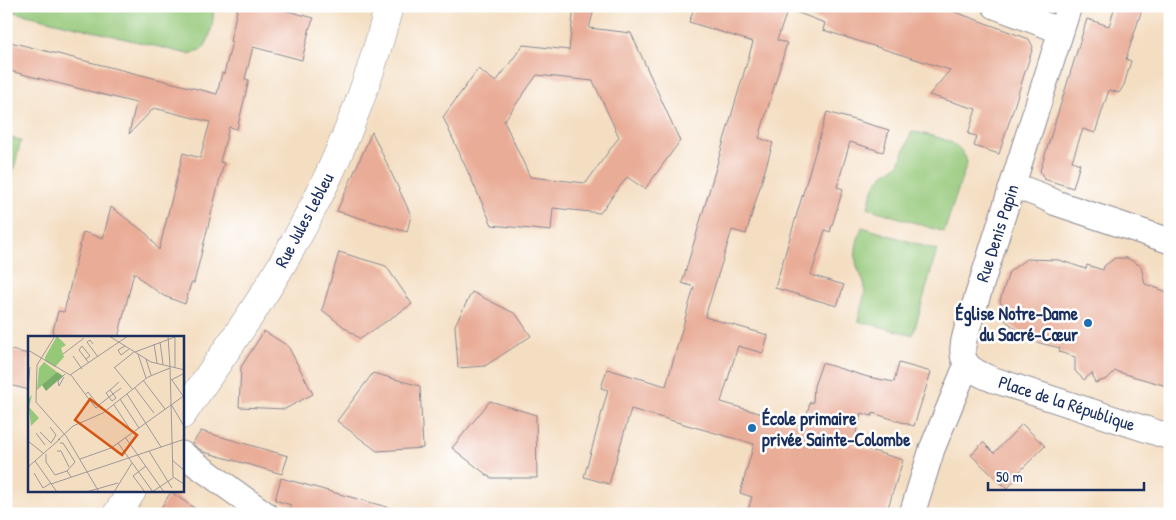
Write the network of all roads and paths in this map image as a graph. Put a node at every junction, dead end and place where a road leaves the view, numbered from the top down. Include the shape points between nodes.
1 (389, 6) edge
2 (995, 6) edge
3 (1069, 6) edge
4 (1061, 30) junction
5 (1013, 185) junction
6 (1170, 240) edge
7 (967, 364) junction
8 (184, 412) edge
9 (1170, 437) edge
10 (184, 455) edge
11 (131, 492) edge
12 (117, 514) edge
13 (265, 514) edge
14 (912, 514) edge

1 - 8 main road, Rue Jules Lebleu via 360,104 318,196 249,316
2 - 4 street
3 - 4 street, Rue Denis Papin
4 - 5 street, Rue Denis Papin
5 - 6 street via 1056,203
5 - 7 street, Rue Denis Papin via 963,343 962,354
7 - 9 street, Place de la République via 994,380
7 - 14 street, Rue Denis Papin via 932,449
10 - 13 street
11 - 12 main road

